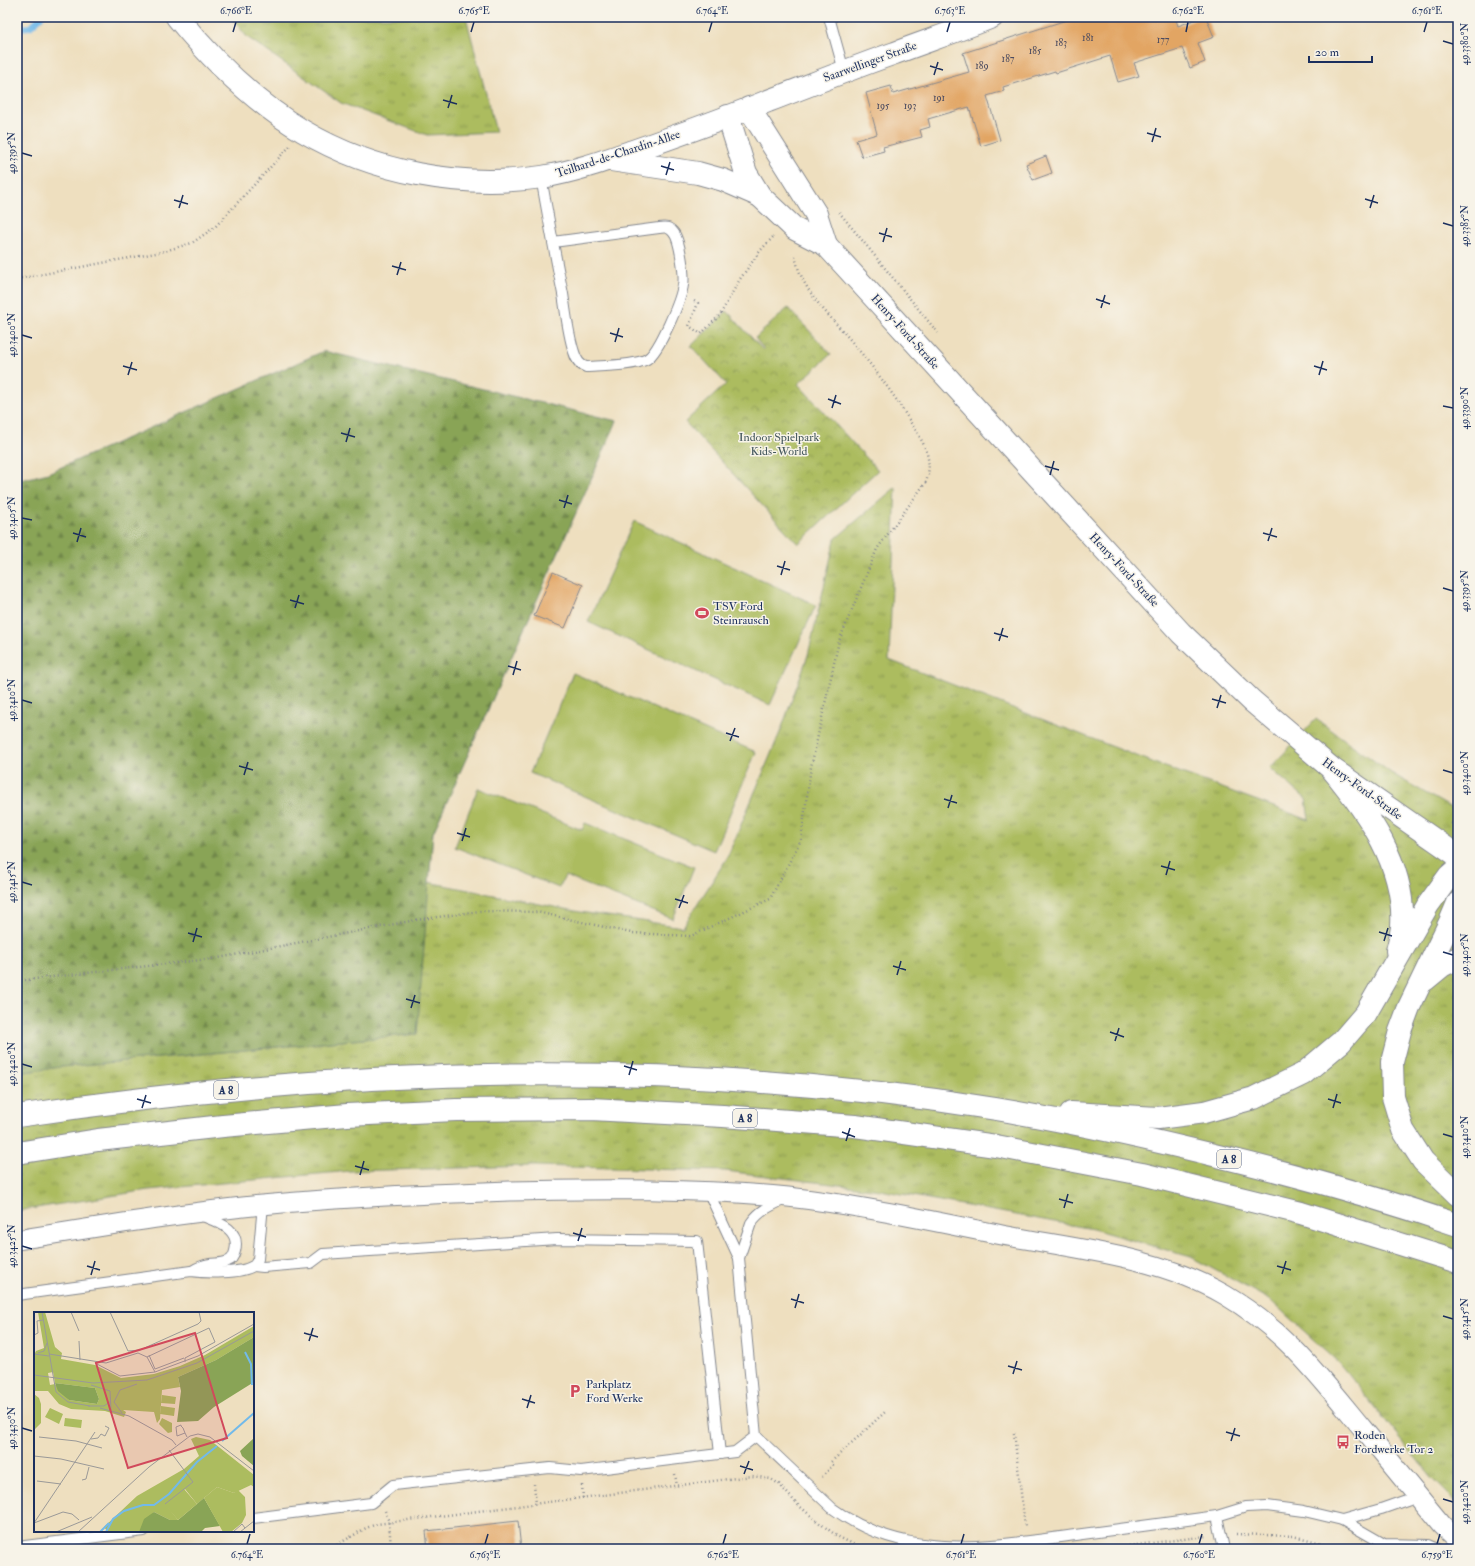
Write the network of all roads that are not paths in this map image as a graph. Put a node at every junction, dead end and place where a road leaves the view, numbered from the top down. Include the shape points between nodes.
1 (177, 17) edge
2 (829, 17) edge
3 (992, 17) edge
4 (844, 71) junction
5 (749, 108) junction
6 (728, 116) junction
7 (608, 160) junction
8 (541, 177) junction
9 (760, 196) junction
10 (553, 242) junction
11 (826, 245) junction
12 (1331, 768) junction
13 (1458, 856) edge
14 (1458, 868) edge
15 (1458, 903) edge
16 (1458, 958) edge
17 (1395, 963) junction
18 (1422, 982) junction
19 (996, 1109) junction
20 (17, 1116) edge
21 (17, 1153) edge
22 (708, 1191) junction
23 (1458, 1195) edge
24 (788, 1197) junction
25 (264, 1205) junction
26 (195, 1213) junction
27 (1458, 1225) edge
28 (17, 1240) edge
29 (739, 1258) junction
30 (1458, 1262) edge
31 (254, 1266) junction
32 (191, 1271) junction
33 (17, 1295) edge
34 (756, 1436) junction
35 (720, 1454) junction
36 (1418, 1496) junction
37 (1217, 1516) junction
38 (254, 1518) edge
39 (1342, 1520) junction
40 (136, 1532) edge
41 (1458, 1540) edge
42 (17, 1547) edge
43 (1224, 1549) edge
44 (1438, 1549) edge

1 - 8 main road, Teilhard-de-Chardin-Allee via 197,42 236,81 304,131 340,150 379,165 421,175 469,180
2 - 4 lane
3 - 4 main road, Saarwellinger Straße
4 - 5 main road, Saarwellinger Straße
5 - 6 main road, Teilhard-de-Chardin-Allee
5 - 11 main road, Henry-Ford-Straße via 816,214
6 - 7 main road, Teilhard-de-Chardin-Allee
6 - 9 main road, Henry-Ford-Straße via 746,173
7 - 8 main road, Teilhard-de-Chardin-Allee
7 - 9 main road via 698,173 723,180
8 - 10 lane
9 - 11 main road, Henry-Ford-Straße via 791,226
10 - 10 lane via 665,227 673,231 677,239 684,285 675,310 651,356 633,363 586,367 580,364 573,350
11 - 12 main road, Henry-Ford-Straße via 1181,632 1252,701
12 - 13 main road, Henry-Ford-Straße
12 - 17 main road via 1359,802 1389,857 1400,892 1402,927
14 - 17 main road via 1428,904
15 - 18 main road
16 - 18 main road via 1442,966
17 - 19 main road via 1366,1013 1341,1042 1303,1074 1254,1098 1204,1112 1158,1118
18 - 23 main road via 1400,1031 1392,1062 1393,1097 1402,1130 1423,1161
19 - 20 main road, A 8 / A 8 via 861,1091 721,1079 592,1074 436,1075 217,1091
19 - 27 main road, A 8 / A 8 via 1146,1139 1312,1179
21 - 30 main road, A 8 / A 8 via 98,1140 347,1115 456,1110 591,1109 738,1117 855,1126 996,1146 1142,1174 1300,1213
22 - 24 street
22 - 25 street via 441,1193
22 - 29 lane
24 - 29 lane via 764,1208 754,1218
24 - 36 street via 839,1204 1101,1253 1145,1263 1198,1282 1249,1310 1286,1340 1320,1375
25 - 26 street
25 - 31 lane via 260,1248
26 - 28 street
26 - 32 lane via 232,1231 236,1244 229,1261 208,1264
29 - 34 lane
31 - 32 lane via 208,1273
31 - 35 lane via 311,1263 323,1254 510,1241 697,1241
32 - 33 lane
34 - 35 lane via 735,1452
34 - 37 lane via 832,1508 855,1524 900,1540 959,1547 1027,1542
35 - 38 lane via 581,1471 550,1468 393,1485 371,1503
36 - 39 lane
36 - 41 street
37 - 39 lane via 1246,1507 1267,1506
37 - 43 lane
39 - 44 lane via 1384,1544 1428,1545
40 - 42 lane

